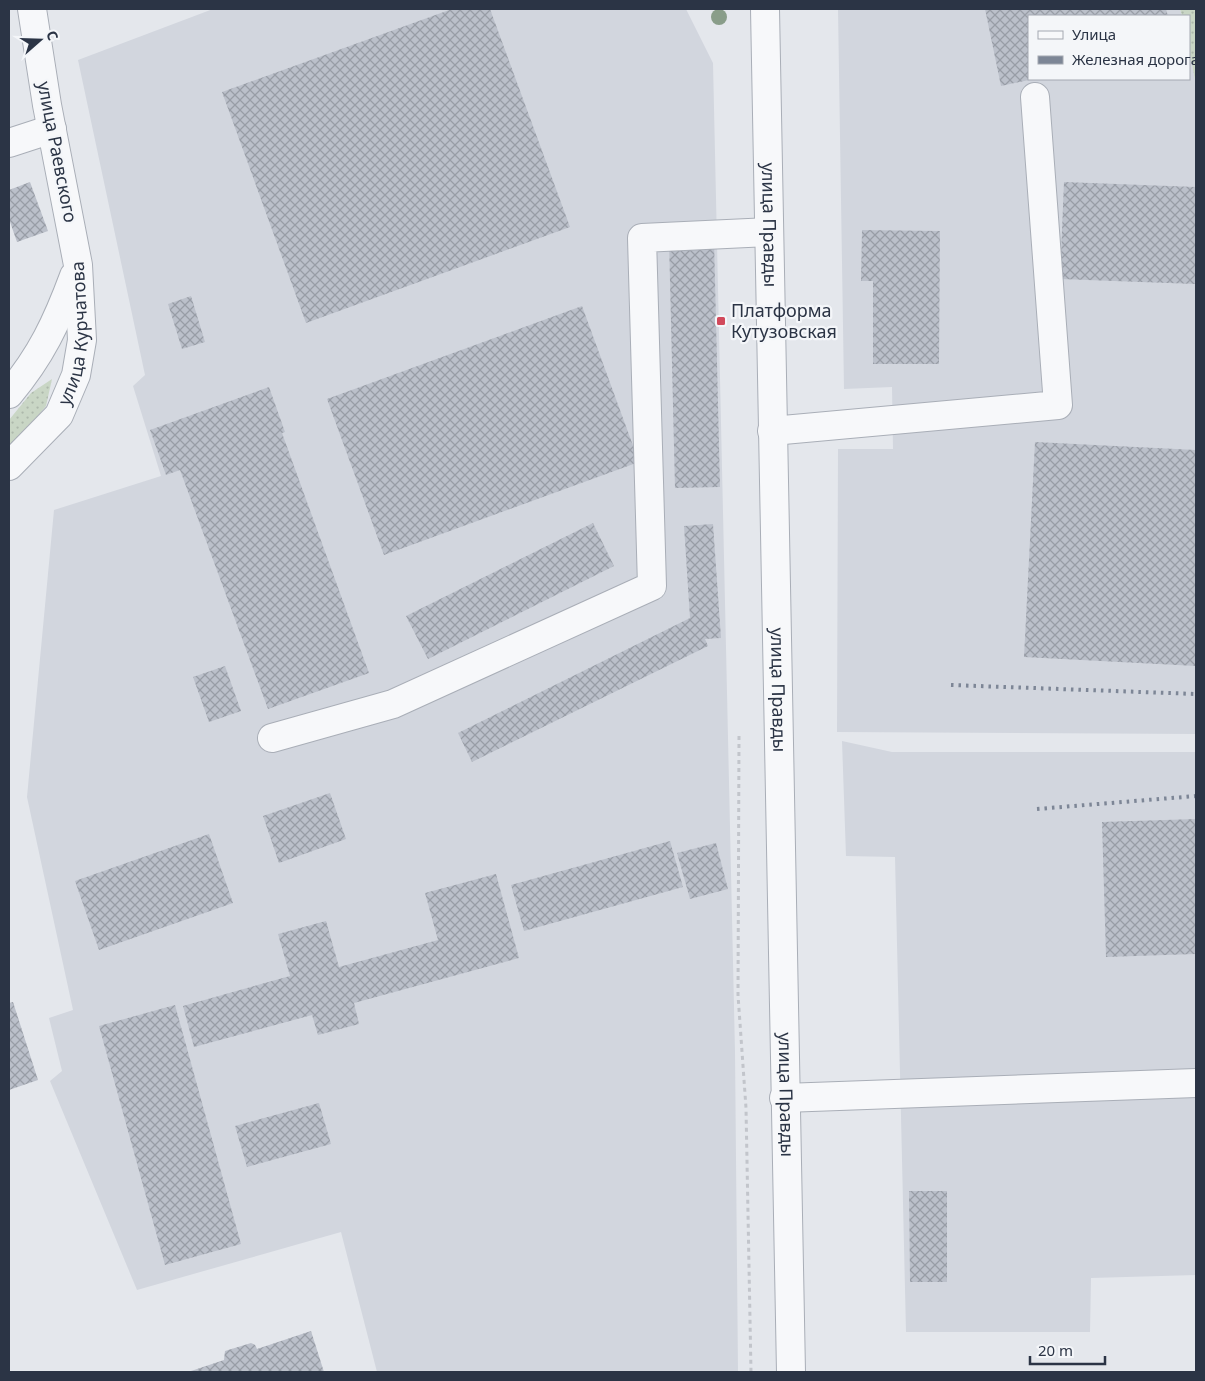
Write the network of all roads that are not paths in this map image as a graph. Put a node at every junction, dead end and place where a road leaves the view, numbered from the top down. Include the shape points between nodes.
1 (32, 9) edge
2 (765, 9) edge
3 (1035, 97) dead end
4 (52, 130) junction
5 (9, 143) edge
6 (769, 232) junction
7 (78, 265) junction
8 (9, 394) edge
9 (772, 432) junction
10 (9, 466) edge
11 (272, 738) dead end
12 (1196, 1083) edge
13 (784, 1098) junction
14 (791, 1372) edge

1 - 4 street, улица Раевского
2 - 6 street, улица Правды
3 - 9 street via 1058,405
4 - 5 street
4 - 7 street, улица Раевского
6 - 9 street, улица Правды
6 - 11 street via 642,238 652,586 393,704
7 - 8 street, улица Курчатова via 56,324 29,370
7 - 10 street, улица Курчатова via 82,340 76,375 58,415
9 - 13 street, улица Правды
12 - 13 street
13 - 14 street, улица Правды

